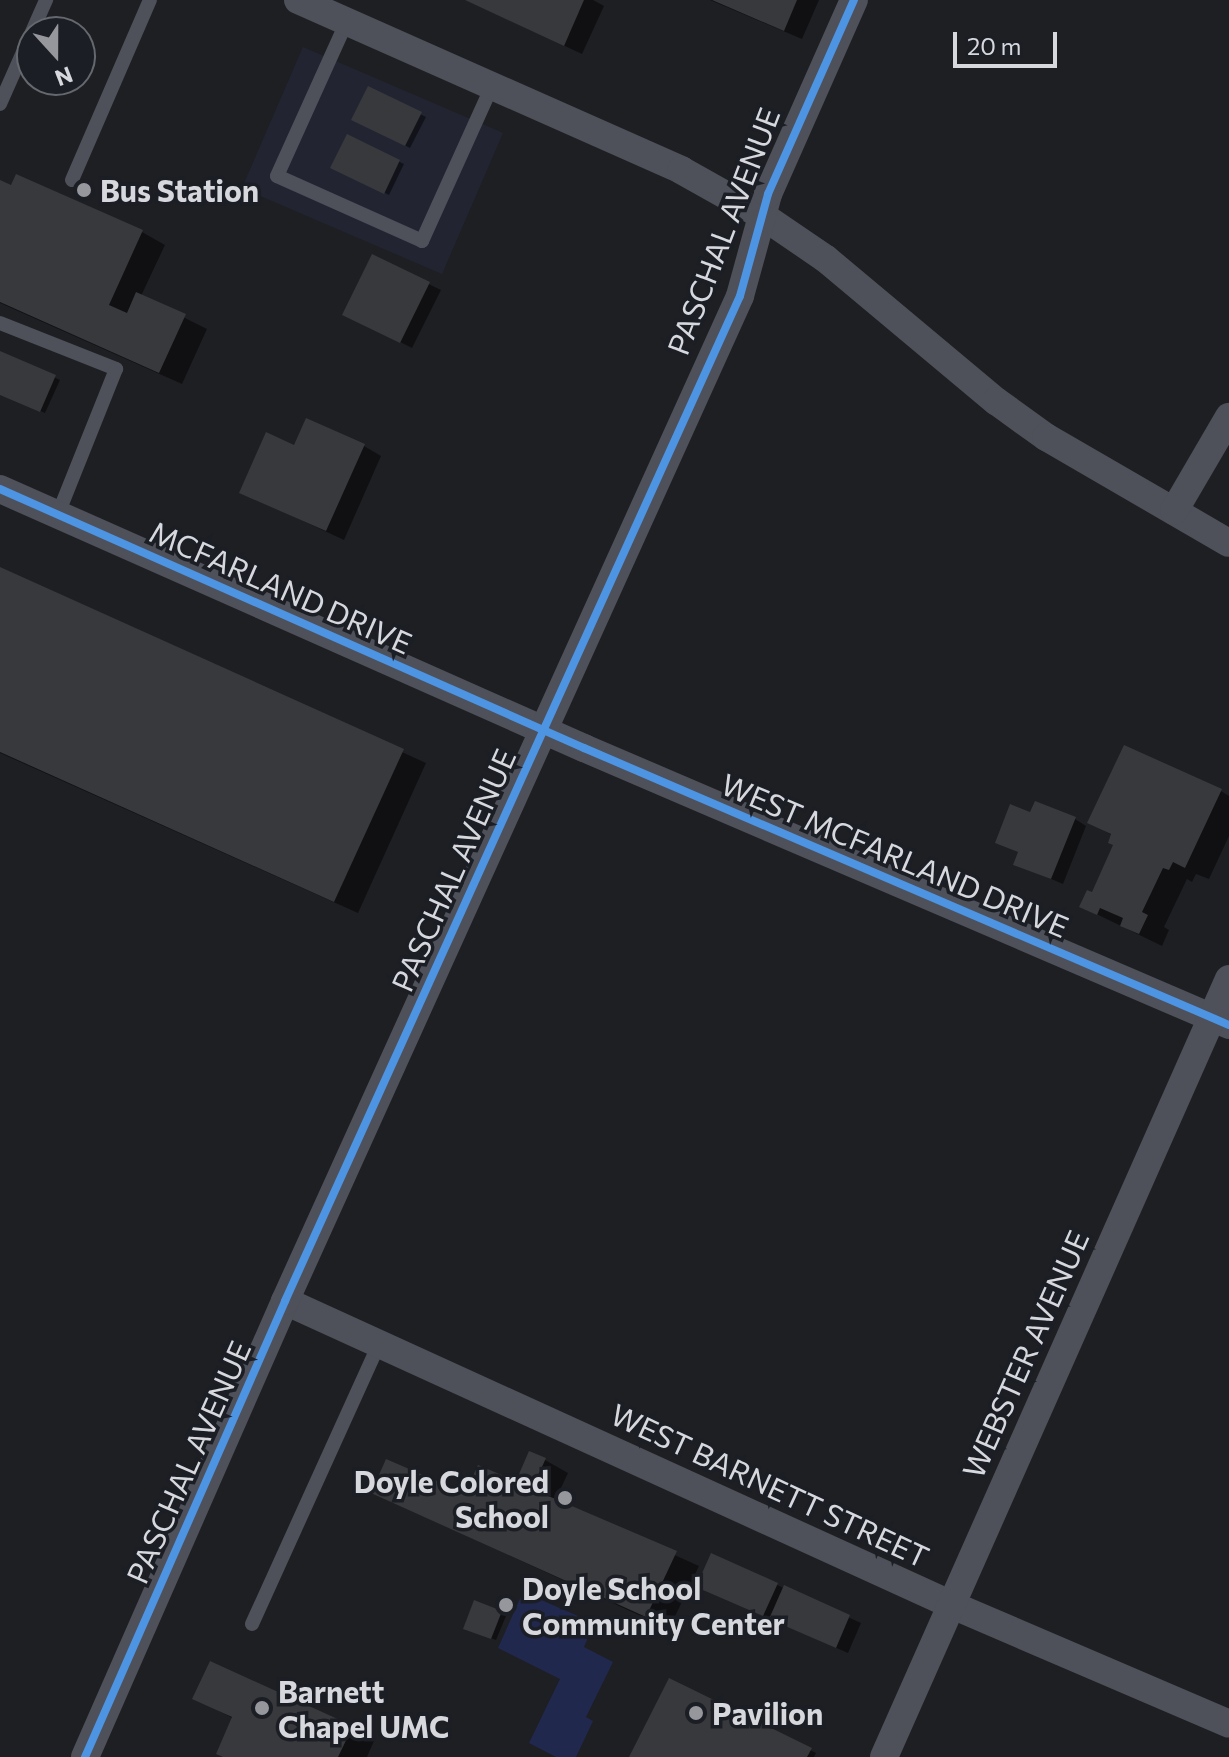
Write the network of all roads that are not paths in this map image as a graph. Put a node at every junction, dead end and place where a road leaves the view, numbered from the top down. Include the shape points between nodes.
1 (46, 0) edge
2 (150, 0) edge
3 (854, 0) edge
4 (303, 1) edge
5 (347, 21) junction
6 (492, 86) junction
7 (0, 104) edge
8 (72, 180) dead end
9 (763, 216) junction
10 (0, 323) edge
11 (1229, 417) edge
12 (0, 489) edge
13 (1174, 511) junction
14 (58, 514) junction
15 (1229, 543) edge
16 (542, 730) junction
17 (1229, 979) edge
18 (1220, 1021) edge
19 (285, 1301) junction
20 (379, 1344) junction
21 (952, 1605) junction
22 (252, 1624) dead end
23 (1229, 1724) edge
24 (85, 1757) edge
25 (884, 1757) edge

1 - 7 lane
2 - 8 lane
3 - 9 street, PASCHAL AVENUE
4 - 5 street
5 - 6 street
5 - 6 lane via 277,176 422,241
6 - 9 street via 681,170
9 - 13 street via 826,259 1046,437
9 - 16 street, PASCHAL AVENUE via 740,296
10 - 14 lane via 116,369
11 - 13 street
12 - 14 street, MCFARLAND DRIVE
13 - 15 street
14 - 16 street, MCFARLAND DRIVE
16 - 18 street, WEST MCFARLAND DRIVE
16 - 19 street, PASCHAL AVENUE
17 - 18 street, WEBSTER AVENUE
18 - 21 street, WEBSTER AVENUE
19 - 20 street, WEST BARNETT STREET
19 - 24 street, PASCHAL AVENUE
20 - 21 street, WEST BARNETT STREET
20 - 22 lane
21 - 23 street, WEST BARNETT STREET
21 - 25 street, WEBSTER AVENUE

